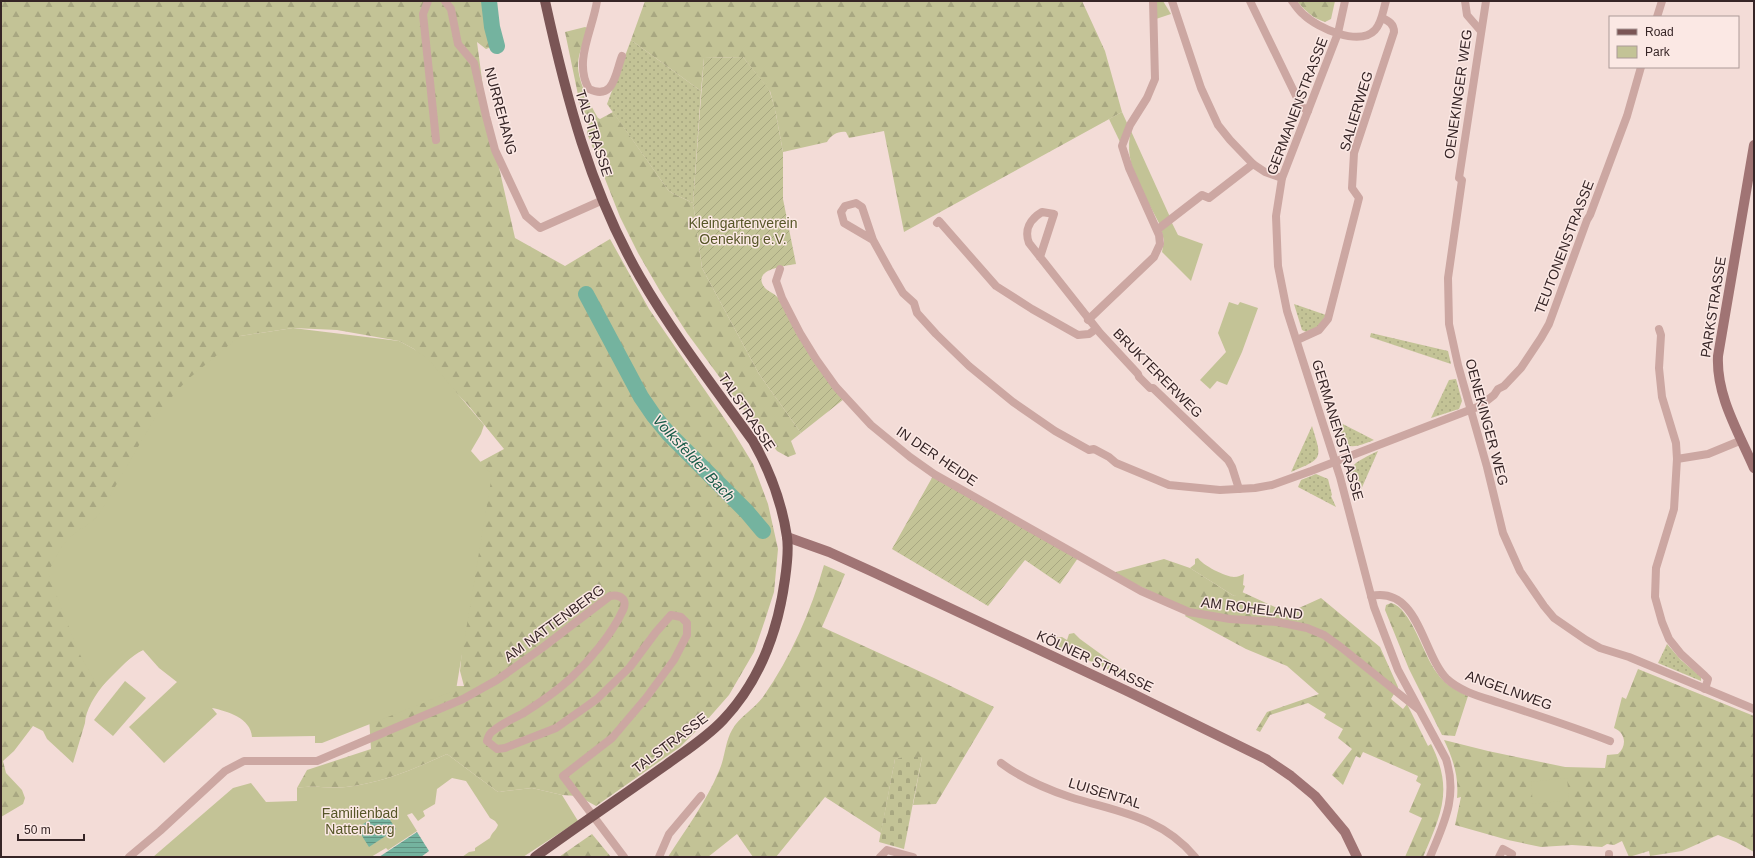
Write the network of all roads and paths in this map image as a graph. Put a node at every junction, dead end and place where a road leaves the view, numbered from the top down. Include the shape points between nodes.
1 (428, 1) edge
2 (445, 1) edge
3 (545, 1) edge
4 (597, 1) edge
5 (1153, 1) edge
6 (1172, 1) edge
7 (1250, 1) edge
8 (1292, 1) edge
9 (1345, 1) edge
10 (1386, 1) edge
11 (1465, 1) edge
12 (1486, 1) edge
13 (1662, 1) edge
14 (1657, 16) edge
15 (1382, 18) junction
16 (1480, 30) junction
17 (1338, 33) junction
18 (622, 56) dead end
19 (1641, 68) edge
20 (1308, 111) junction
21 (436, 140) dead end
22 (1754, 145) edge
23 (1253, 164) junction
24 (1282, 178) junction
25 (603, 200) junction
26 (937, 223) dead end
27 (1158, 229) junction
28 (873, 240) junction
29 (1040, 257) junction
30 (780, 269) dead end
31 (1088, 320) junction
32 (1096, 329) junction
33 (1659, 329) dead end
34 (1297, 340) junction
35 (1471, 409) junction
36 (1742, 440) junction
37 (1677, 459) junction
38 (1335, 462) junction
39 (1754, 468) edge
40 (1239, 489) junction
41 (787, 537) junction
42 (1111, 574) joint
43 (1371, 596) junction
44 (1705, 689) junction
45 (1754, 709) edge
46 (1420, 711) junction
47 (1610, 741) dead end
48 (1001, 764) dead end
49 (701, 796) dead end
50 (593, 816) junction
51 (1512, 854) dead end
52 (129, 857) edge
53 (535, 857) edge
54 (624, 857) edge
55 (659, 857) edge
56 (880, 857) edge
57 (913, 857) edge
58 (1195, 857) edge
59 (1357, 857) edge
60 (1430, 857) edge
61 (1499, 857) edge

1 - 21 street via 423,14
2 - 25 street, NURREHANG via 451,9 458,44 474,63 496,150 526,216 540,228
3 - 25 main road, TALSTRASSE via 576,128
4 - 18 street via 583,53 584,78 589,89 599,93 608,90
5 - 27 street via 1155,79 1147,98 1130,125 1122,146 1129,168
6 - 23 street via 1210,109 1218,125
7 - 20 street via 1301,106
8 - 17 street via 1308,18
9 - 17 street, GERMANENSTRASSE
10 - 15 street
11 - 16 street via 1466,15
12 - 16 street, OENEKINGER WEG
13 - 14 street
15 - 17 street via 1375,30 1364,36 1352,37
15 - 34 street, SALIERWEG via 1390,22 1394,32 1354,153 1352,188 1359,198 1339,279 1328,319 1323,327
16 - 35 street, OENEKINGER WEG via 1448,278 1450,328
17 - 20 street, GERMANENSTRASSE
19 - 35 street, TEUTONENSTRASSE via 1618,143 1549,324 1521,368 1485,404
20 - 24 street, GERMANENSTRASSE
22 - 36 main road, PARKSTRASSE via 1718,362 1720,382
23 - 24 street
23 - 27 street via 1209,198 1202,195
24 - 34 street, GERMANENSTRASSE via 1276,216 1276,252 1284,298
25 - 41 main road, TALSTRASSE via 636,269 658,307 761,456 773,481
26 - 32 street via 939,222 996,286 1014,299 1078,335 1089,334
27 - 31 street via 1160,244 1154,257
28 - 28 street, TEUTONENSTRASSE via 862,207 856,203 845,206 841,212 844,223
28 - 40 street, TEUTONENSTRASSE via 903,292 936,334 996,389 1045,425 1089,450 1094,450 1116,463 1169,485 1220,490
29 - 29 street, BRUKTERERWEG via 1047,236 1054,214 1042,212 1028,226 1027,238
29 - 31 street, BRUKTERERWEG
30 - 42 street, IN DER HEIDE via 776,281 800,333 836,387 871,425 934,474
31 - 32 street, BRUKTERERWEG
32 - 40 street, BRUKTERERWEG via 1150,388 1153,388 1228,460
33 - 37 street via 1662,396 1676,443
34 - 38 street, GERMANENSTRASSE
35 - 38 street, TEUTONENSTRASSE
35 - 44 street, OENEKINGER WEG via 1504,535 1520,571 1544,606 1563,625 1600,648
36 - 37 street via 1708,454
36 - 39 main road, PARKSTRASSE
37 - 44 street via 1674,509 1656,568 1655,597 1667,635 1708,679
38 - 40 street, TEUTONENSTRASSE via 1272,485
38 - 43 street, GERMANENSTRASSE
41 - 50 main road, TALSTRASSE via 786,573 781,607 768,650 744,694 723,720 708,733 677,758
41 - 59 main road, KÖLNER STRASSE via 872,572 1266,759 1318,799 1345,832
42 - 46 street, AM ROHELAND via 1154,598 1189,612 1230,619 1298,625 1316,631 1342,648
43 - 46 street, GERMANENSTRASSE via 1398,670
43 - 47 street, ANGELNWEG via 1380,594 1392,597 1406,607 1418,624 1437,666 1457,686
44 - 45 street, OENEKINGER WEG
46 - 60 street, GERMANENSTRASSE via 1446,759 1451,776 1450,802
48 - 58 street, LUISENTAL via 1060,793 1156,824 1180,841
49 - 55 street via 669,834
50 - 52 street, AM NATTENBERG via 563,776 612,738 646,698 674,660 687,635 687,623 681,617 672,615 630,667 597,699 556,728 505,748 497,749 487,741 492,731 530,709 571,678 607,637 622,612 624,600 616,595 610,596 497,680 462,699 317,761 244,761 235,765 225,771
50 - 53 main road, TALSTRASSE
50 - 54 street
51 - 61 street via 1503,849
56 - 57 street via 887,850

